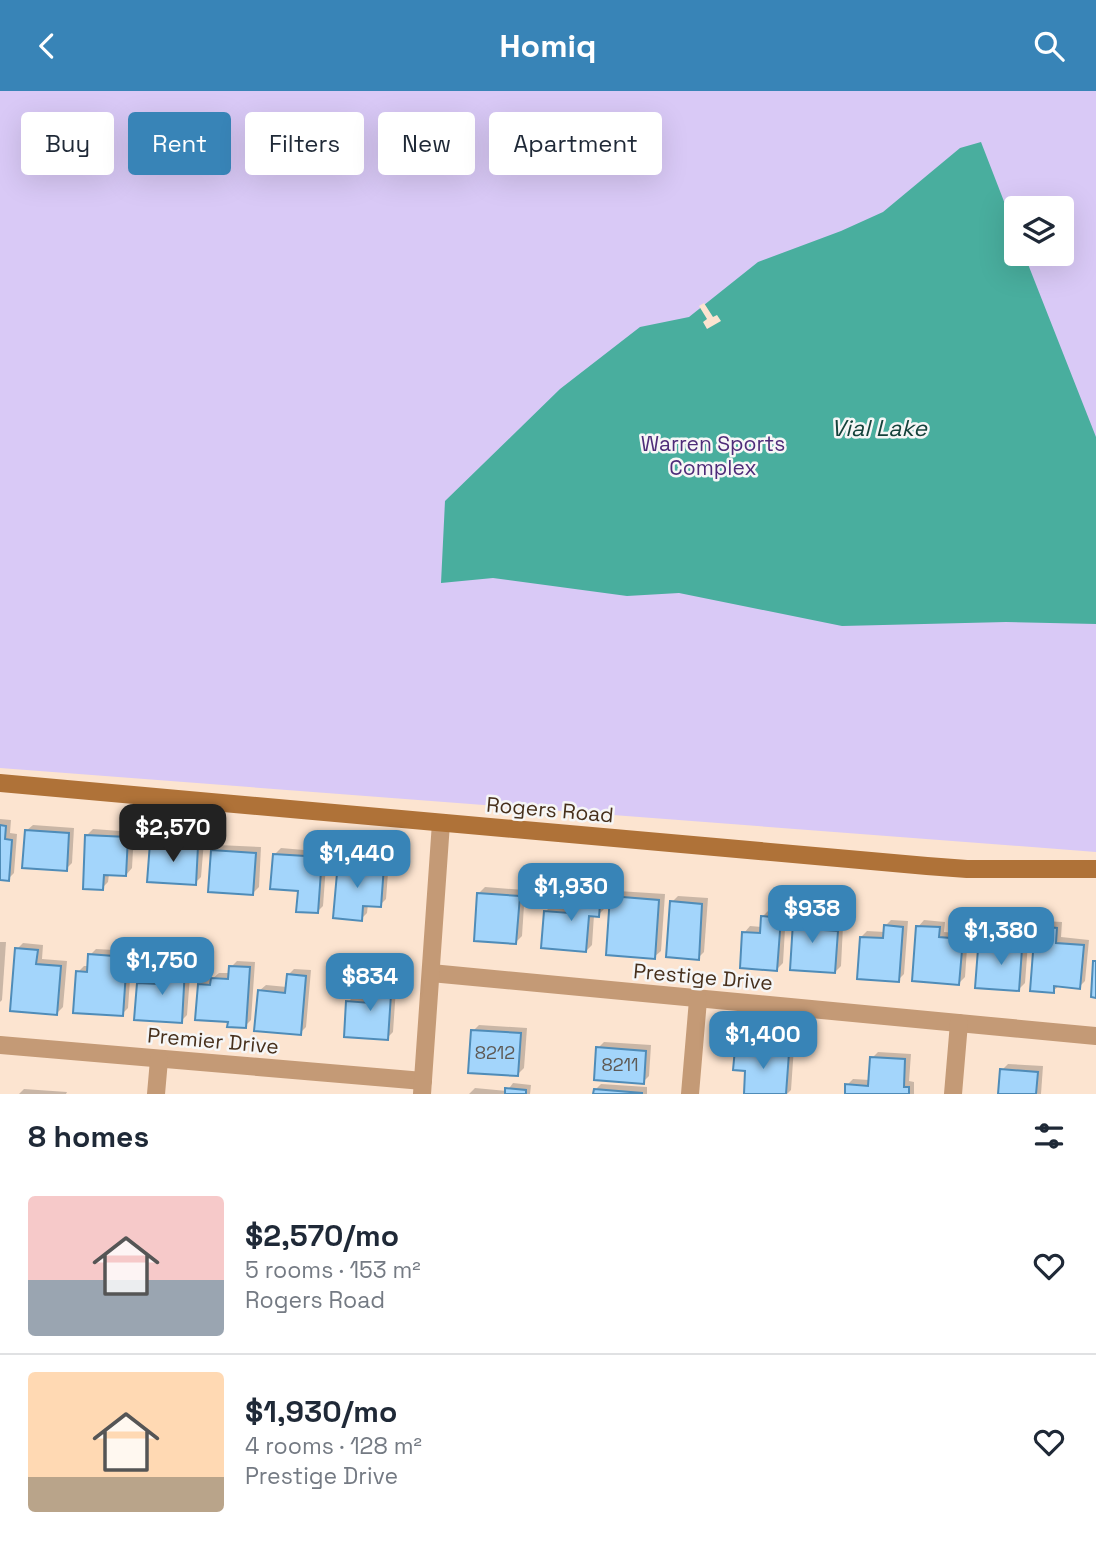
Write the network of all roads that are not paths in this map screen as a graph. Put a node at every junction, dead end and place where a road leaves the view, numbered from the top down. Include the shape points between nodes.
1 (0, 783) edge
2 (441, 823) junction
3 (1096, 869) edge
4 (431, 973) junction
5 (698, 1000) junction
6 (959, 1023) junction
7 (1096, 1036) edge
8 (0, 1045) edge
9 (159, 1059) junction
10 (422, 1087) edge
11 (156, 1094) edge
12 (690, 1094) edge
13 (953, 1094) edge

1 - 2 street, Rogers Road
2 - 3 street, Rogers Road via 967,869
2 - 4 street
4 - 5 street, Prestige Drive
4 - 10 street
5 - 6 street, Prestige Drive
5 - 12 street
6 - 7 street, Prestige Drive
6 - 13 street
8 - 9 street, Premier Drive
9 - 10 street, Premier Drive
9 - 11 street

